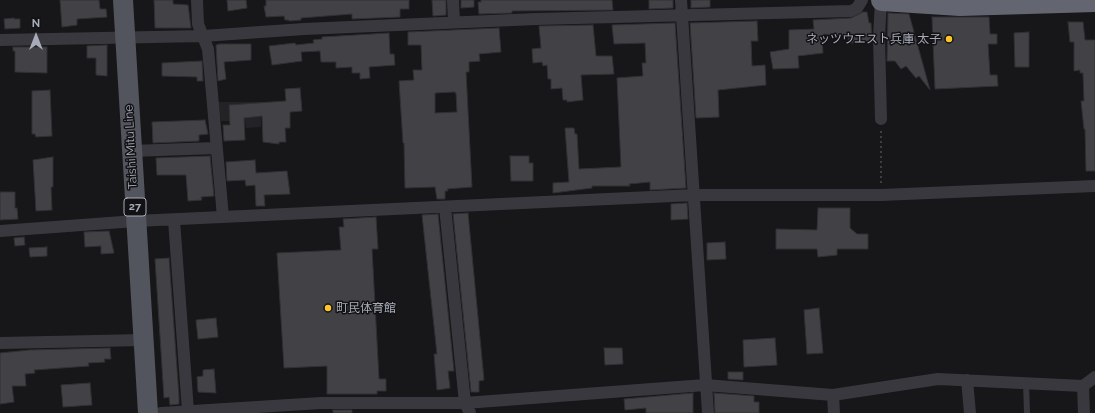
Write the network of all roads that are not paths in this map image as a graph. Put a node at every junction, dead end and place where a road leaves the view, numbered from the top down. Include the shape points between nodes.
1 (123, 0) edge
2 (197, 0) edge
3 (453, 0) edge
4 (681, 0) edge
5 (862, 0) edge
6 (882, 0) edge
7 (1095, 1) edge
8 (681, 15) junction
9 (454, 22) junction
10 (203, 36) junction
11 (125, 37) junction
12 (0, 40) edge
13 (881, 119) road end
14 (216, 148) junction
15 (131, 151) junction
16 (1095, 186) edge
17 (694, 195) junction
18 (445, 207) junction
19 (223, 217) junction
20 (136, 220) junction
21 (174, 220) junction
22 (0, 231) edge
23 (144, 340) junction
24 (0, 343) edge
25 (1095, 377) edge
26 (967, 380) junction
27 (1026, 383) junction
28 (706, 385) junction
29 (1083, 386) junction
30 (833, 395) junction
31 (322, 408) edge
32 (467, 408) edge
33 (188, 411) junction
34 (148, 413) edge
35 (161, 413) edge
36 (708, 413) edge
37 (834, 413) edge
38 (970, 413) edge
39 (1027, 413) edge
40 (1084, 413) edge

1 - 11 main road, Taishi Mitu Line / 27
2 - 10 street via 198,24
3 - 9 street
4 - 8 street
5 - 8 street via 857,8 851,11
6 - 7 highway via 960,5
6 - 13 street via 879,38
8 - 9 street
8 - 17 street
9 - 10 street
10 - 11 street
10 - 14 street via 208,49
11 - 12 street
11 - 15 main road, Taishi Mitu Line / 27
14 - 15 street
14 - 19 street
15 - 20 main road, Taishi Mitu Line / 27
16 - 17 street via 881,195
17 - 18 street
17 - 28 street
18 - 19 street
18 - 32 street
19 - 21 street
20 - 21 street
20 - 22 street
20 - 23 main road, Taishi Mitu Line / 27
21 - 33 street
23 - 24 street
23 - 34 main road, Taishi Mitu Line / 27
25 - 29 street
26 - 27 street
26 - 30 street via 938,379
26 - 38 street
27 - 29 street
27 - 39 lane
28 - 30 street
28 - 32 street
28 - 36 street
29 - 40 street
30 - 37 street
31 - 32 street
31 - 33 street
33 - 35 street

